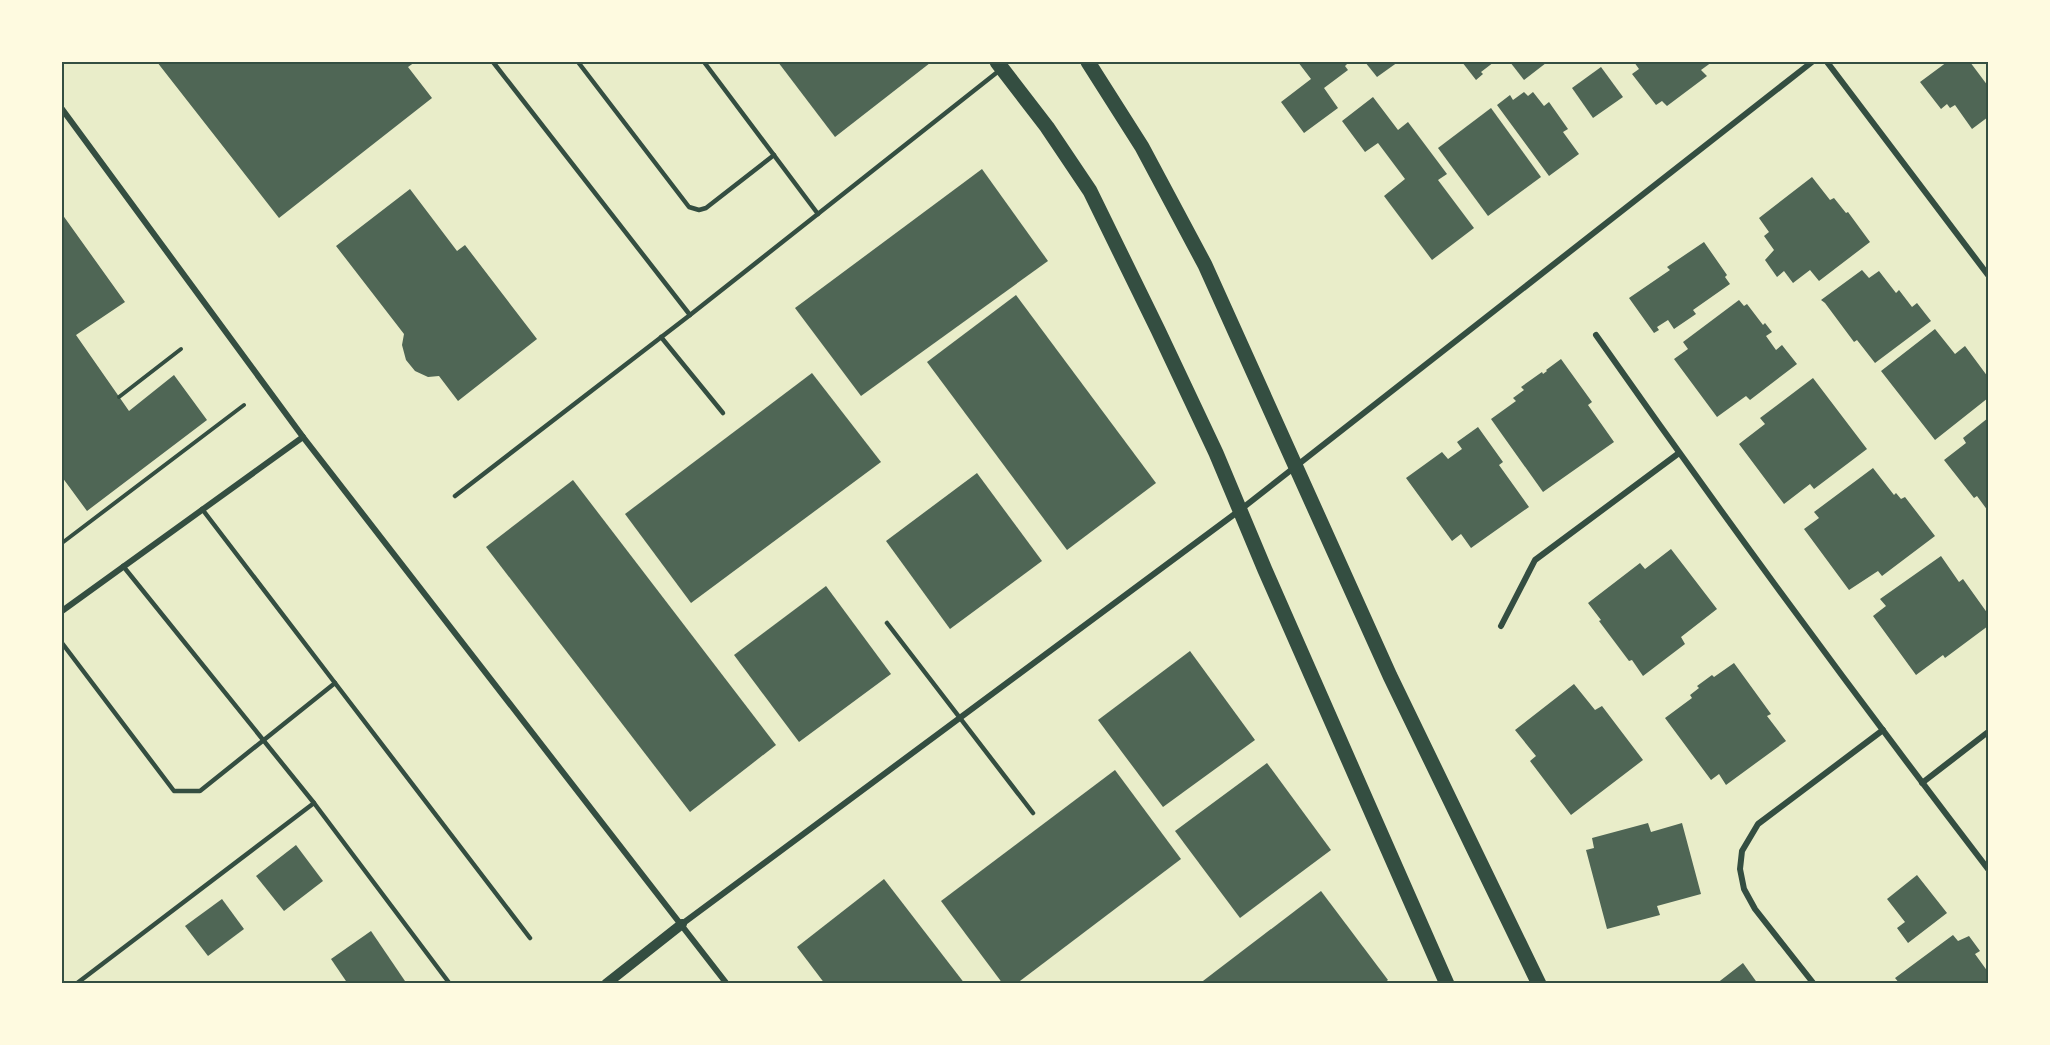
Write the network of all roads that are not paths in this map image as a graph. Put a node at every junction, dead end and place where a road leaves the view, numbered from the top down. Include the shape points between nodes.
1 (493, 62) edge
2 (578, 62) edge
3 (704, 62) edge
4 (1088, 62) edge
5 (1812, 62) edge
6 (1827, 62) edge
7 (999, 65) edge
8 (62, 109) edge
9 (774, 155) junction
10 (818, 214) junction
11 (1989, 275) edge
12 (690, 315) junction
13 (1596, 335) dead end
14 (661, 337) junction
15 (723, 413) dead end
16 (303, 436) junction
17 (1679, 453) junction
18 (1296, 467) junction
19 (455, 496) dead end
20 (202, 509) junction
21 (1240, 510) junction
22 (123, 566) junction
23 (62, 611) edge
24 (887, 623) dead end
25 (1501, 626) dead end
26 (62, 644) edge
27 (335, 683) junction
28 (960, 718) junction
29 (1883, 730) junction
30 (1989, 732) edge
31 (263, 741) junction
32 (1922, 783) junction
33 (314, 803) junction
34 (1033, 813) dead end
35 (1989, 869) edge
36 (682, 924) junction
37 (530, 938) dead end
38 (76, 984) edge
39 (450, 984) edge
40 (606, 984) edge
41 (727, 984) edge
42 (1447, 984) edge
43 (1539, 984) edge
44 (1814, 984) edge

1 - 12 lane
2 - 9 lane via 689,207 706,208
3 - 9 lane
4 - 18 main road via 1142,147 1205,265
5 - 18 street
6 - 11 street
7 - 10 lane
7 - 21 main road via 1090,191
8 - 16 street
9 - 10 lane
10 - 12 lane
12 - 14 lane
13 - 17 street
14 - 15 lane
14 - 19 lane
16 - 20 street
16 - 36 street
17 - 25 street via 1535,560
17 - 29 street
18 - 21 street
18 - 43 main road via 1390,676
20 - 22 street
20 - 27 lane
21 - 28 street
21 - 42 main road
22 - 23 street
22 - 31 lane
24 - 28 lane
26 - 31 lane via 174,791 200,791
27 - 31 lane
27 - 37 lane
28 - 34 lane
28 - 36 street
29 - 32 street
29 - 44 street via 1758,824 1742,851 1744,889 1755,909
30 - 32 street
31 - 33 lane
32 - 35 street
33 - 38 lane
33 - 39 lane
36 - 40 street
36 - 41 street

